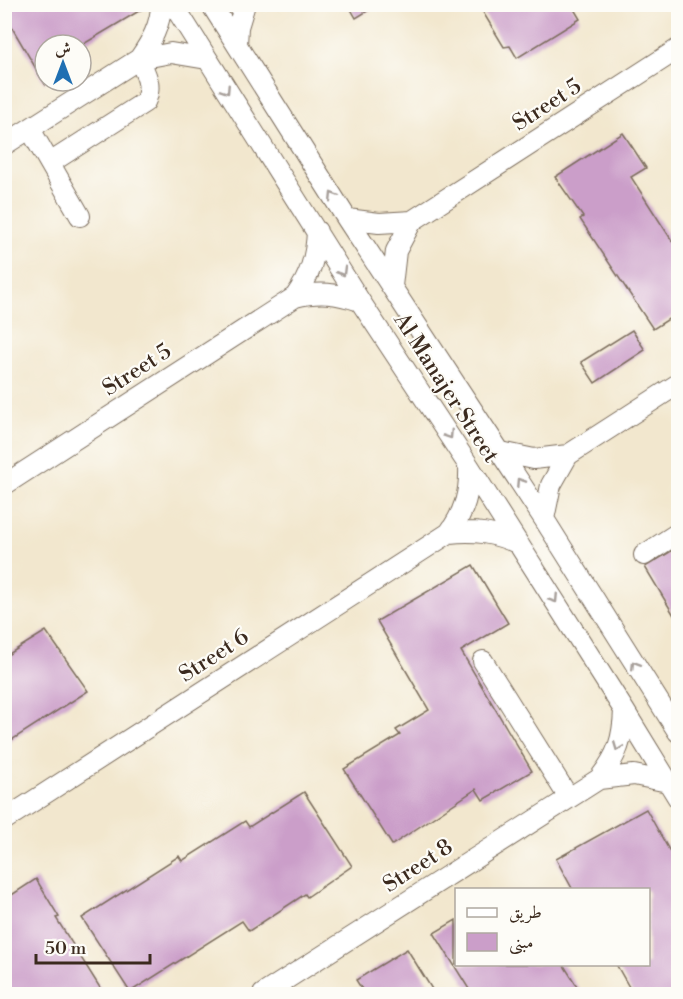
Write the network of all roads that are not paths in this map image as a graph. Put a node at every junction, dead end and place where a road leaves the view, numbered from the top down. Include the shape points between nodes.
1 (161, 4) edge
2 (173, 4) edge
3 (211, 4) edge
4 (245, 4) edge
5 (237, 45) junction
6 (678, 49) edge
7 (139, 59) junction
8 (207, 59) junction
9 (30, 129) junction
10 (4, 146) edge
11 (50, 163) junction
12 (80, 216) dead end
13 (347, 219) junction
14 (412, 221) junction
15 (317, 231) junction
16 (392, 286) junction
17 (295, 297) junction
18 (360, 301) junction
19 (678, 384) edge
20 (501, 452) junction
21 (568, 455) junction
22 (469, 466) junction
23 (4, 484) edge
24 (544, 519) junction
25 (449, 533) junction
26 (678, 533) edge
27 (519, 544) junction
28 (644, 555) dead end
29 (483, 661) dead end
30 (654, 696) junction
31 (678, 700) edge
32 (624, 710) junction
33 (678, 732) edge
34 (599, 779) junction
35 (673, 790) edge
36 (569, 798) junction
37 (4, 820) edge
38 (263, 994) edge

1 - 7 street via 157,27
2 - 8 street, Al Manajer Street
3 - 5 street, Al Manajer Street
4 - 5 street
13 -> 5 street, Al Manajer Street
6 - 14 street, Street 5
7 - 8 street via 171,53
7 - 9 street
7 - 11 street via 149,81 150,92 145,102
8 -> 15 street, Al Manajer Street
9 - 10 street
9 - 11 street
11 - 12 street
13 - 14 street, Street 5 via 379,223
13 - 16 street, Al Manajer Street
14 - 16 street, Street 5 via 396,251
15 - 17 street, Street 5 via 312,266
15 -> 18 street, Al Manajer Street
16 - 20 street, Al Manajer Street
17 - 18 street, Street 5 via 328,292
17 - 23 street, Street 5
18 -> 22 street, Al Manajer Street
19 - 21 street
20 - 21 street via 534,459
24 -> 20 street, Al Manajer Street
21 - 24 street via 551,485
22 - 25 street, Street 6 via 467,502
22 - 27 street, Al Manajer Street
30 -> 24 street, Al Manajer Street
25 - 27 street via 485,532
25 - 37 street, Street 6
26 - 28 street
27 -> 32 street, Al Manajer Street
29 - 36 street
30 - 31 street
30 - 33 street, Al Manajer Street
32 -> 34 street, Street 8 via 624,732 618,749
32 - 35 street, Al Manajer Street
34 - 35 street, Street 8 via 634,775
34 - 36 street, Street 8
36 - 38 street, Street 8

